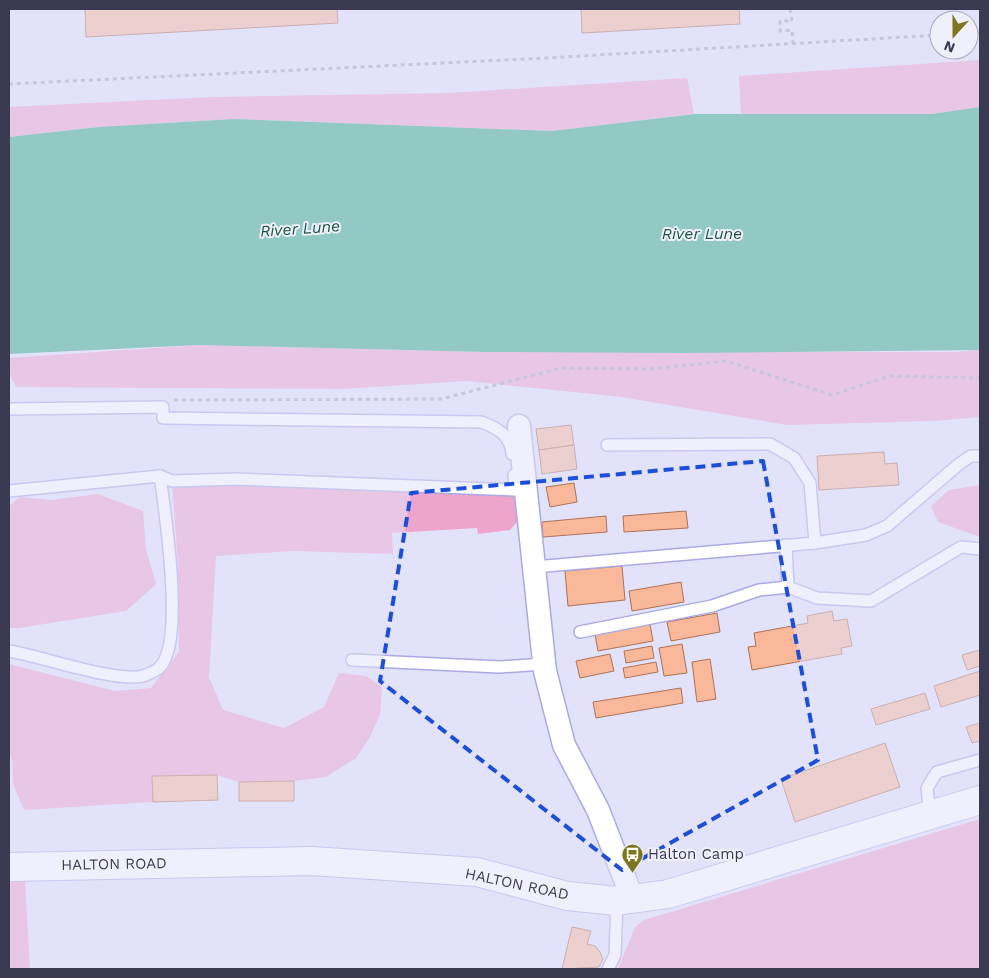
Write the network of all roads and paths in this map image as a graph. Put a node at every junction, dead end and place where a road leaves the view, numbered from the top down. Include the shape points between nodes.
1 (790, 9) edge
2 (929, 36) edge
3 (793, 43) junction
4 (9, 84) edge
5 (980, 378) edge
6 (166, 400) dead end
7 (9, 409) edge
8 (519, 426) dead end
9 (607, 445) dead end
10 (980, 456) edge
11 (160, 476) junction
12 (9, 491) edge
13 (815, 543) junction
14 (786, 545) junction
15 (980, 549) edge
16 (534, 567) junction
17 (788, 587) junction
18 (580, 632) dead end
19 (9, 651) edge
20 (352, 660) dead end
21 (544, 664) junction
22 (980, 760) edge
23 (980, 800) edge
24 (930, 814) junction
25 (9, 867) edge
26 (625, 900) junction
27 (608, 969) edge

1 - 3 path via 792,21 780,22 780,31 792,30
2 - 3 path
3 - 4 path
5 - 6 path via 890,376 832,395 726,361 650,369 562,368 441,400
7 - 11 lane via 164,407 163,418 481,422 494,427 511,444 515,490 236,478 172,481
8 - 16 street
9 - 13 lane via 770,444 794,458 810,483
10 - 13 lane via 971,456 959,464 887,526 866,535
11 - 12 lane
11 - 19 lane via 173,608 167,654 160,668 142,676 122,676
13 - 14 lane
14 - 16 lane
14 - 17 lane
15 - 17 lane via 961,547 871,601 818,598
16 - 21 street
17 - 18 lane via 758,590 712,606
20 - 21 lane via 499,667
21 - 26 street via 564,744 598,810
22 - 24 lane via 937,772 928,788
23 - 24 street, HALTON ROAD
24 - 26 street, HALTON ROAD via 668,894
25 - 26 street, HALTON ROAD via 312,860 477,872 567,896
26 - 27 lane via 615,955

